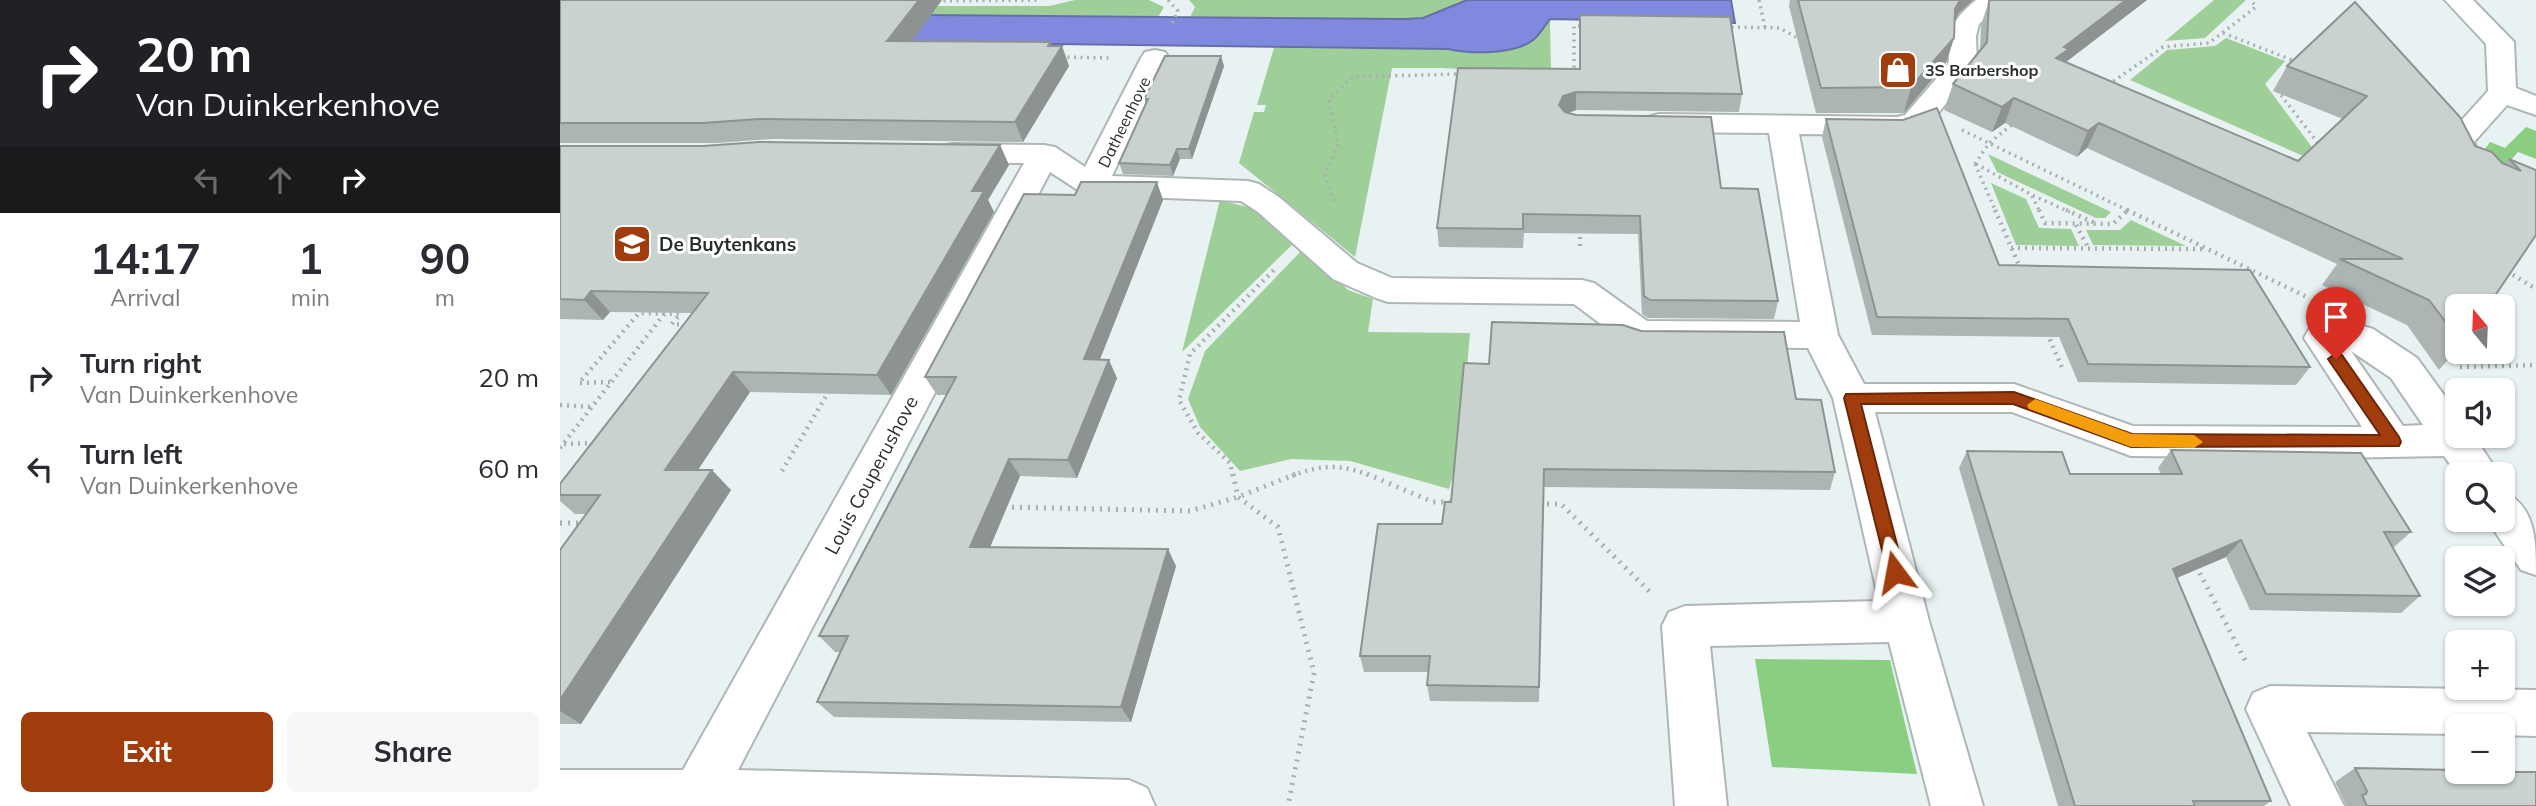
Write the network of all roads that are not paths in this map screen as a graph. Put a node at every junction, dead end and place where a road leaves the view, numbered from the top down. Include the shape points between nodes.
1 (1992, 0) edge
2 (2458, 0) edge
3 (1155, 58) road end
4 (2502, 93) junction
5 (2536, 106) edge
6 (1631, 123) edge
7 (1783, 126) junction
8 (923, 153) edge
9 (1044, 154) junction
10 (1092, 186) junction
11 (2536, 190) edge
12 (1820, 335) junction
13 (1852, 398) junction
14 (2445, 425) edge
15 (2445, 440) edge
16 (2393, 442) junction
17 (2515, 527) edge
18 (2536, 557) edge
19 (1906, 621) junction
20 (2536, 713) edge
21 (560, 795) edge
22 (697, 796) junction
23 (815, 801) edge
24 (1129, 806) edge
25 (1701, 806) edge
26 (1957, 806) edge
27 (2318, 806) edge

1 - 7 street via 1967,21 1962,36 1963,65 1916,121 1898,126
2 - 4 street via 2500,42
3 - 10 street, Datheenhove
4 - 5 street
4 - 11 street via 2458,141 2467,162
6 - 7 street
7 - 12 street
8 - 9 street
9 - 10 street
9 - 22 street, Louis Couperushove
10 - 12 street via 1248,191 1345,271 1388,290 1582,292 1639,334
12 - 13 street
13 - 16 street via 2014,398 2131,441
13 - 19 street
14 - 16 street via 2404,368 2360,338 2322,338
15 - 16 street
17 - 18 street
19 - 25 street via 1685,626
19 - 26 street
20 - 27 street via 2270,709
21 - 22 street
22 - 23 street
23 - 24 street

